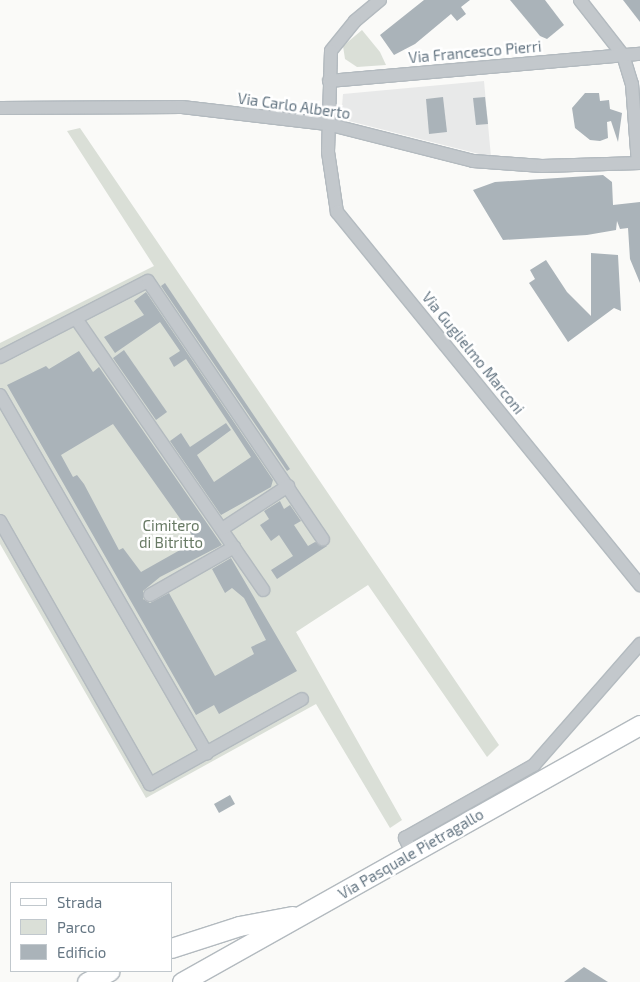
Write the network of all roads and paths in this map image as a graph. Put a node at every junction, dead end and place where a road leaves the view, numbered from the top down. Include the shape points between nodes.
1 (380, 0) edge
2 (580, 0) edge
3 (640, 54) edge
4 (623, 55) junction
5 (329, 81) junction
6 (0, 108) edge
7 (327, 124) junction
8 (639, 163) edge
9 (77, 320) junction
10 (0, 358) edge
11 (0, 395) edge
12 (288, 486) junction
13 (0, 521) edge
14 (222, 529) junction
15 (323, 539) dead end
16 (234, 547) junction
17 (640, 585) edge
18 (264, 590) dead end
19 (150, 595) dead end
20 (640, 644) edge
21 (302, 699) dead end
22 (640, 725) edge
23 (208, 753) junction
24 (538, 772) junction
25 (308, 912) junction
26 (172, 948) edge
27 (108, 972) edge
28 (86, 982) edge
29 (182, 982) edge

1 - 5 street, Via Guglielmo Marconi via 335,42
2 - 4 street
3 - 4 street, Via Francesco Pierri
4 - 5 street, Via Francesco Pierri
4 - 8 street via 632,84
5 - 7 street, Via Guglielmo Marconi
6 - 7 street, Via Carlo Alberto via 182,107
7 - 8 street, Via Carlo Alberto via 474,161 542,166
7 - 17 street, Via Guglielmo Marconi via 337,212
9 - 10 street
9 - 12 street via 148,281
9 - 14 street
11 - 23 street
12 - 14 street
12 - 15 street
13 - 23 street via 150,784
14 - 16 street
16 - 18 street
16 - 19 street
20 - 24 street
21 - 23 street
22 - 24 main road, Via Pasquale Pietragallo
24 - 25 main road, Via Pasquale Pietragallo via 412,853
25 - 26 main road via 239,926
25 - 29 main road, Via Pasquale Pietragallo
27 - 28 main road

